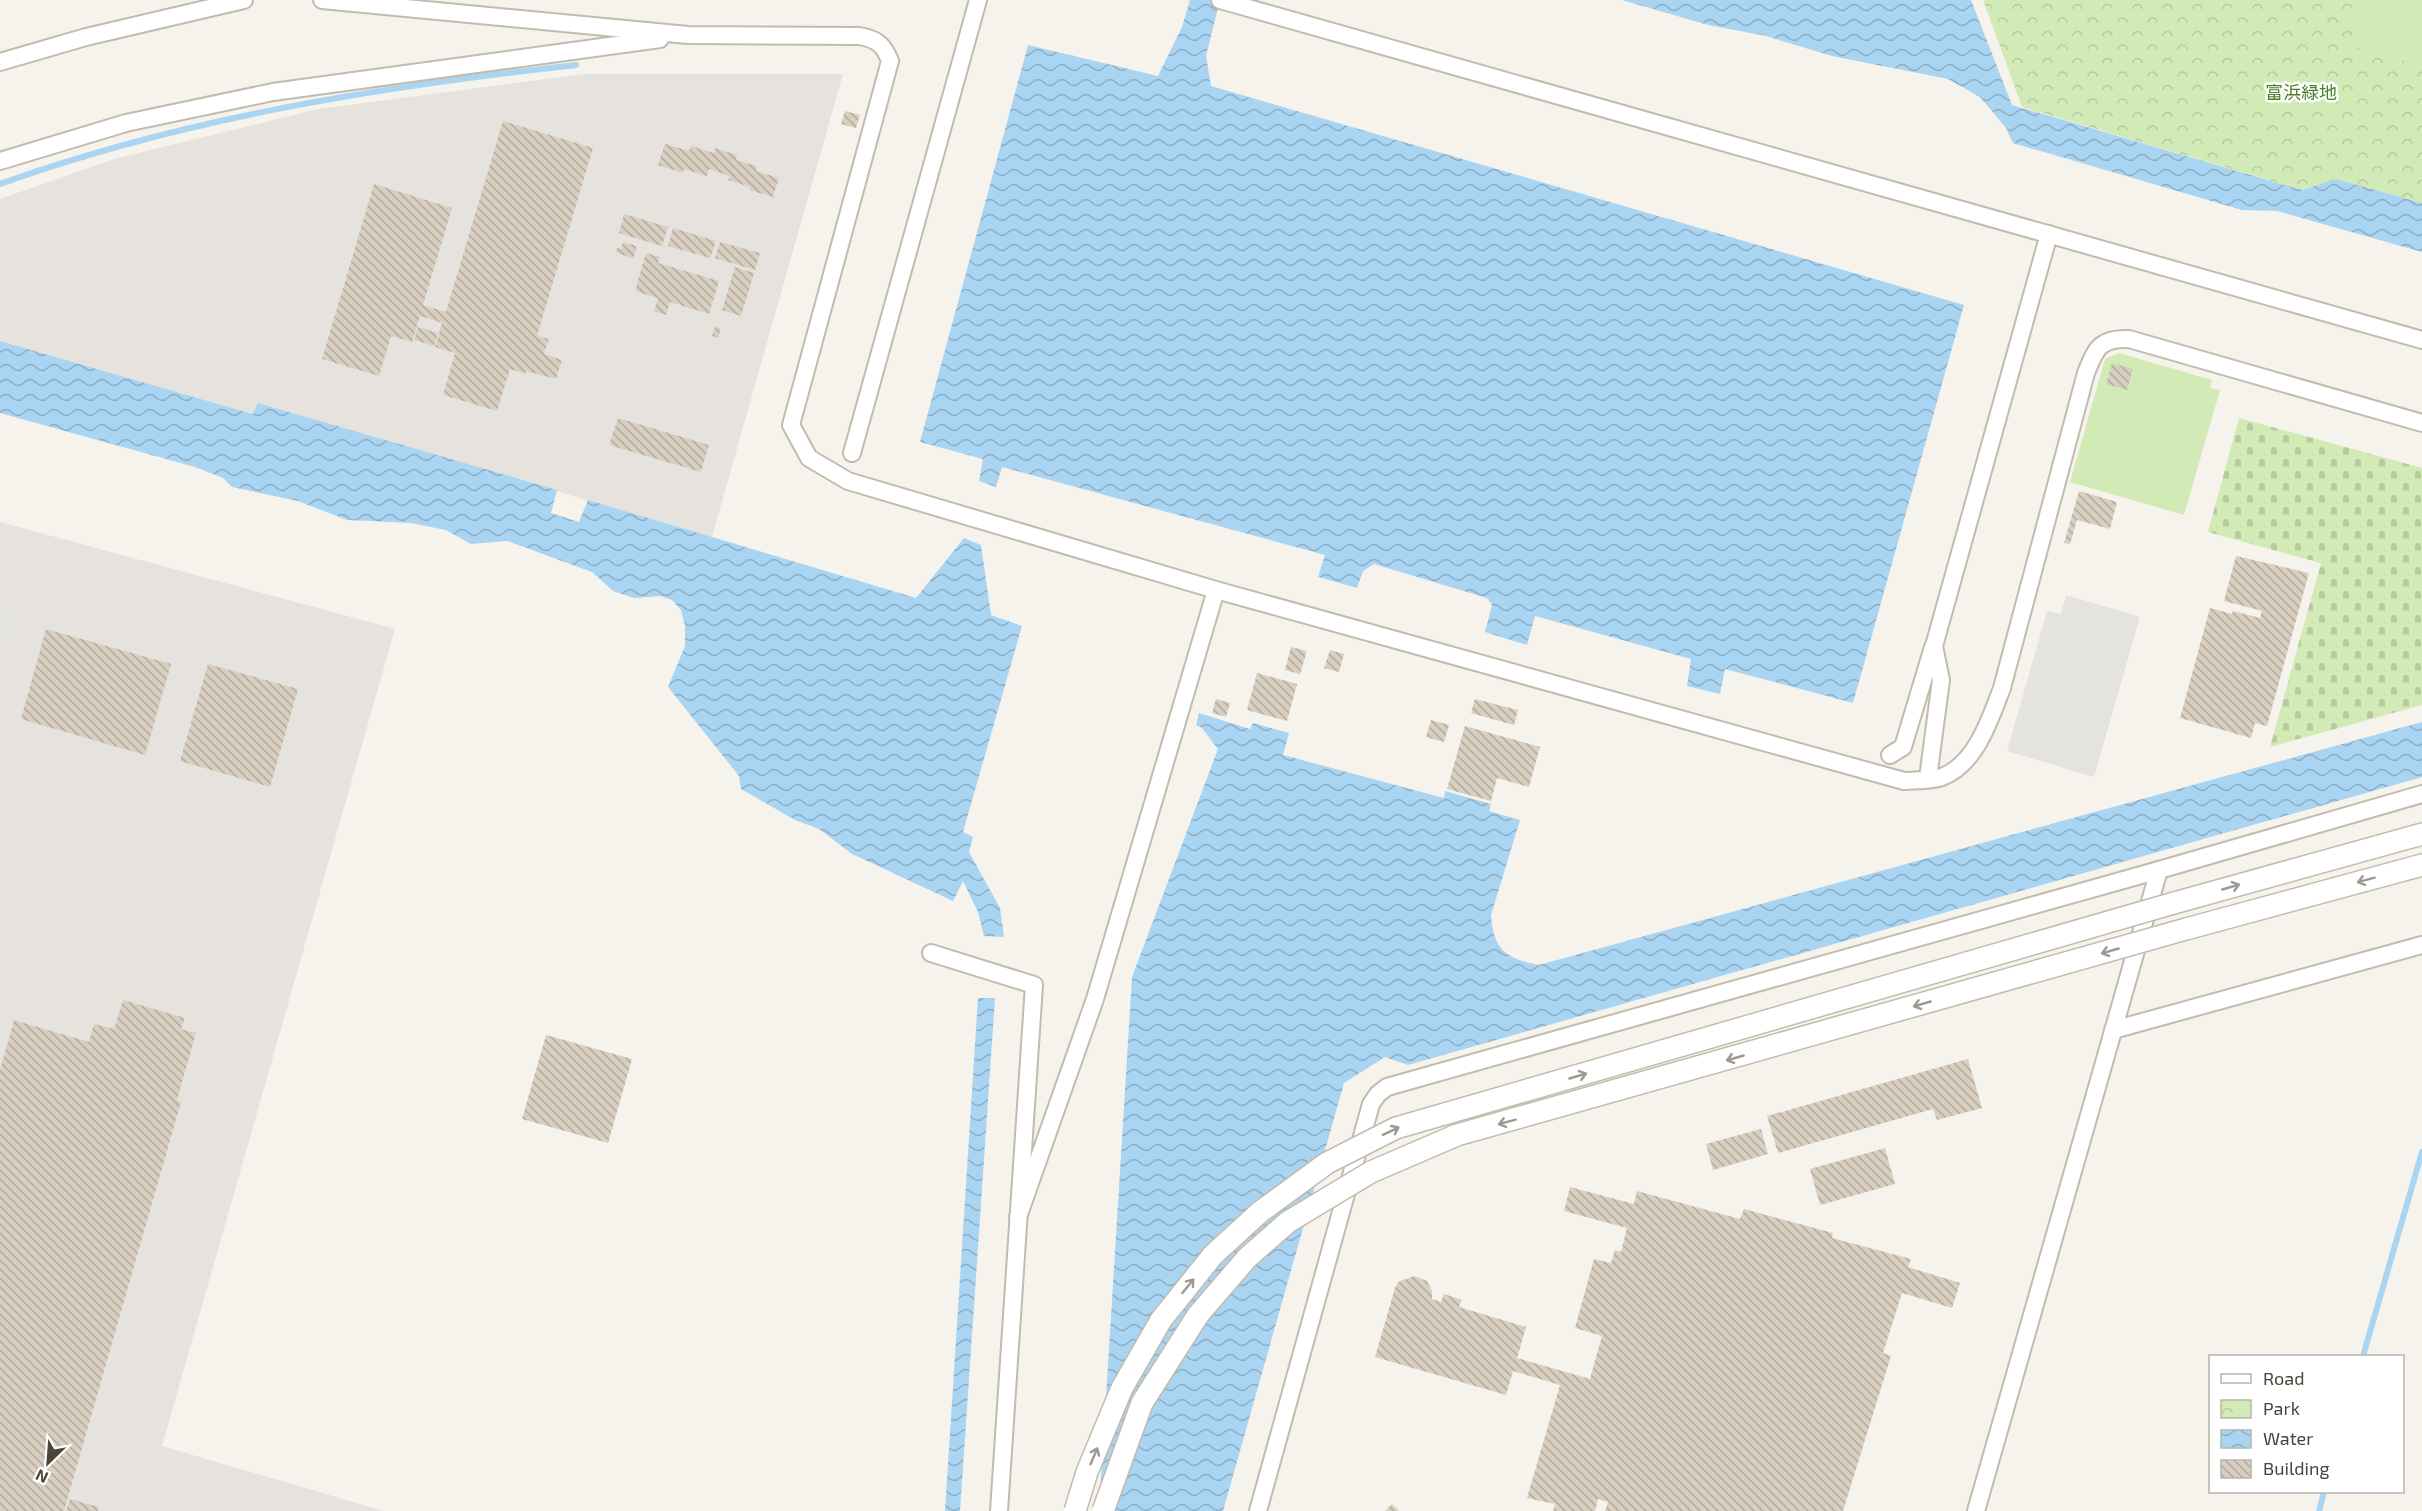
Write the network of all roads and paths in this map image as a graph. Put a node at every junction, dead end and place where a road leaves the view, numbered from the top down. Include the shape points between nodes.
1 (244, 0) edge
2 (322, 0) edge
3 (978, 0) edge
4 (1225, 2) edge
5 (688, 35) junction
6 (0, 62) edge
7 (0, 161) edge
8 (2049, 234) junction
9 (2422, 340) edge
10 (2422, 423) edge
11 (852, 453) dead end
12 (1216, 590) junction
13 (1934, 646) junction
14 (1890, 756) dead end
15 (1928, 778) junction
16 (2422, 794) edge
17 (2422, 834) edge
18 (2422, 865) edge
19 (2158, 870) junction
20 (2422, 945) edge
21 (931, 953) dead end
22 (2113, 1030) junction
23 (1018, 1217) junction
24 (999, 1511) edge
25 (1075, 1511) edge
26 (1103, 1511) edge
27 (1258, 1511) edge
28 (1976, 1511) edge

1 - 6 street via 86,37
2 - 5 street
3 - 11 street
4 - 8 street
5 - 7 street via 273,92 126,123
5 - 12 street via 860,36 873,38 885,48 890,62 791,425 810,458 848,481
8 - 9 street
8 - 13 street
10 - 15 street via 2129,339 2114,339 2096,349 2086,373 2002,688 1990,720 1964,762 1941,777
12 - 15 street via 1904,781
12 - 23 street via 1095,999
13 - 14 street via 1903,747
13 - 15 street via 1941,680
16 - 19 street
25 -> 17 street, bridge via 1122,1388 1161,1320 1213,1255 1260,1212 1327,1164 1396,1128
18 -> 26 street, bridge via 1457,1135 1371,1172 1288,1222 1247,1258 1198,1315 1142,1403
19 - 22 street
19 - 27 street via 1387,1087 1371,1104
20 - 22 street
21 - 23 street via 1034,985
22 - 28 street
23 - 24 street

